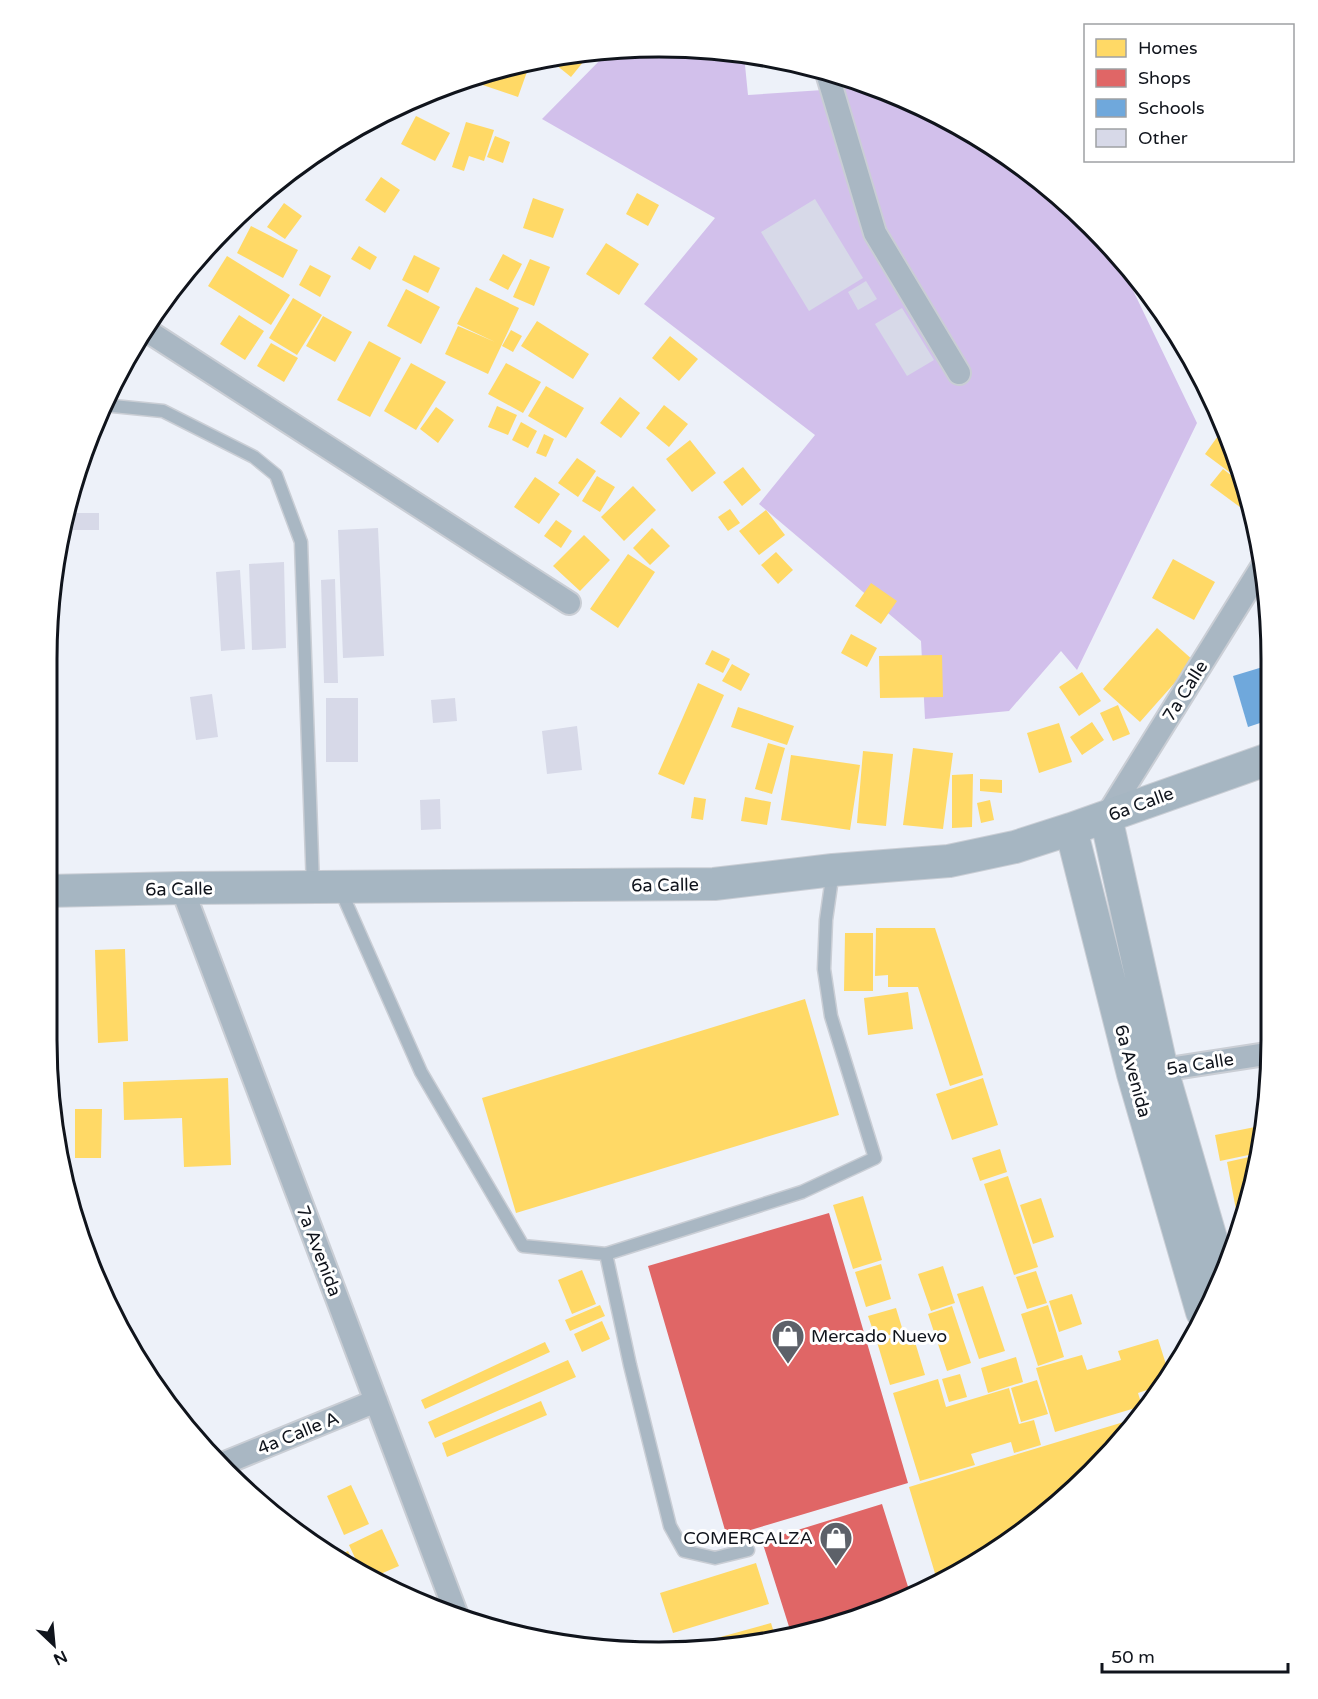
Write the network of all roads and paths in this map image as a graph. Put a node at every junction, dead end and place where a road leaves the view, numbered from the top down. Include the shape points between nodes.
1 (830, 82) edge
2 (152, 334) edge
3 (959, 373) dead end
4 (113, 406) edge
5 (1255, 577) edge
6 (569, 603) dead end
7 (1261, 762) edge
8 (1106, 817) junction
9 (1071, 830) junction
10 (833, 870) junction
11 (182, 888) junction
12 (326, 888) junction
13 (57, 891) edge
14 (1261, 1055) edge
15 (1148, 1072) junction
16 (606, 1254) junction
17 (1218, 1263) edge
18 (1200, 1304) edge
19 (376, 1401) junction
20 (229, 1461) edge
21 (748, 1550) dead end
22 (453, 1605) edge

1 - 3 street via 875,233
2 - 6 street
4 - 12 lane via 162,411 254,457 276,475 301,542
5 - 8 street, 7a Calle
7 - 8 main road, 6a Calle
8 - 9 main road, 6a Calle
8 - 15 main road, 6a Avenida
9 - 10 main road, 6a Calle via 949,861
9 - 15 main road, 6a Avenida
10 - 12 main road, 6a Calle via 714,884
10 - 16 lane via 824,969 831,1016 875,1158 802,1192
11 - 12 main road, 6a Calle
11 - 13 main road, 6a Calle
11 - 19 street, 7a Avenida
12 - 16 lane via 421,1072 523,1246
14 - 15 street, 5a Calle
15 - 17 main road, 6a Avenida
15 - 18 main road, 6a Avenida
16 - 21 lane via 670,1526 684,1551 715,1558
19 - 20 street, 4a Calle A
19 - 22 street, 7a Avenida

